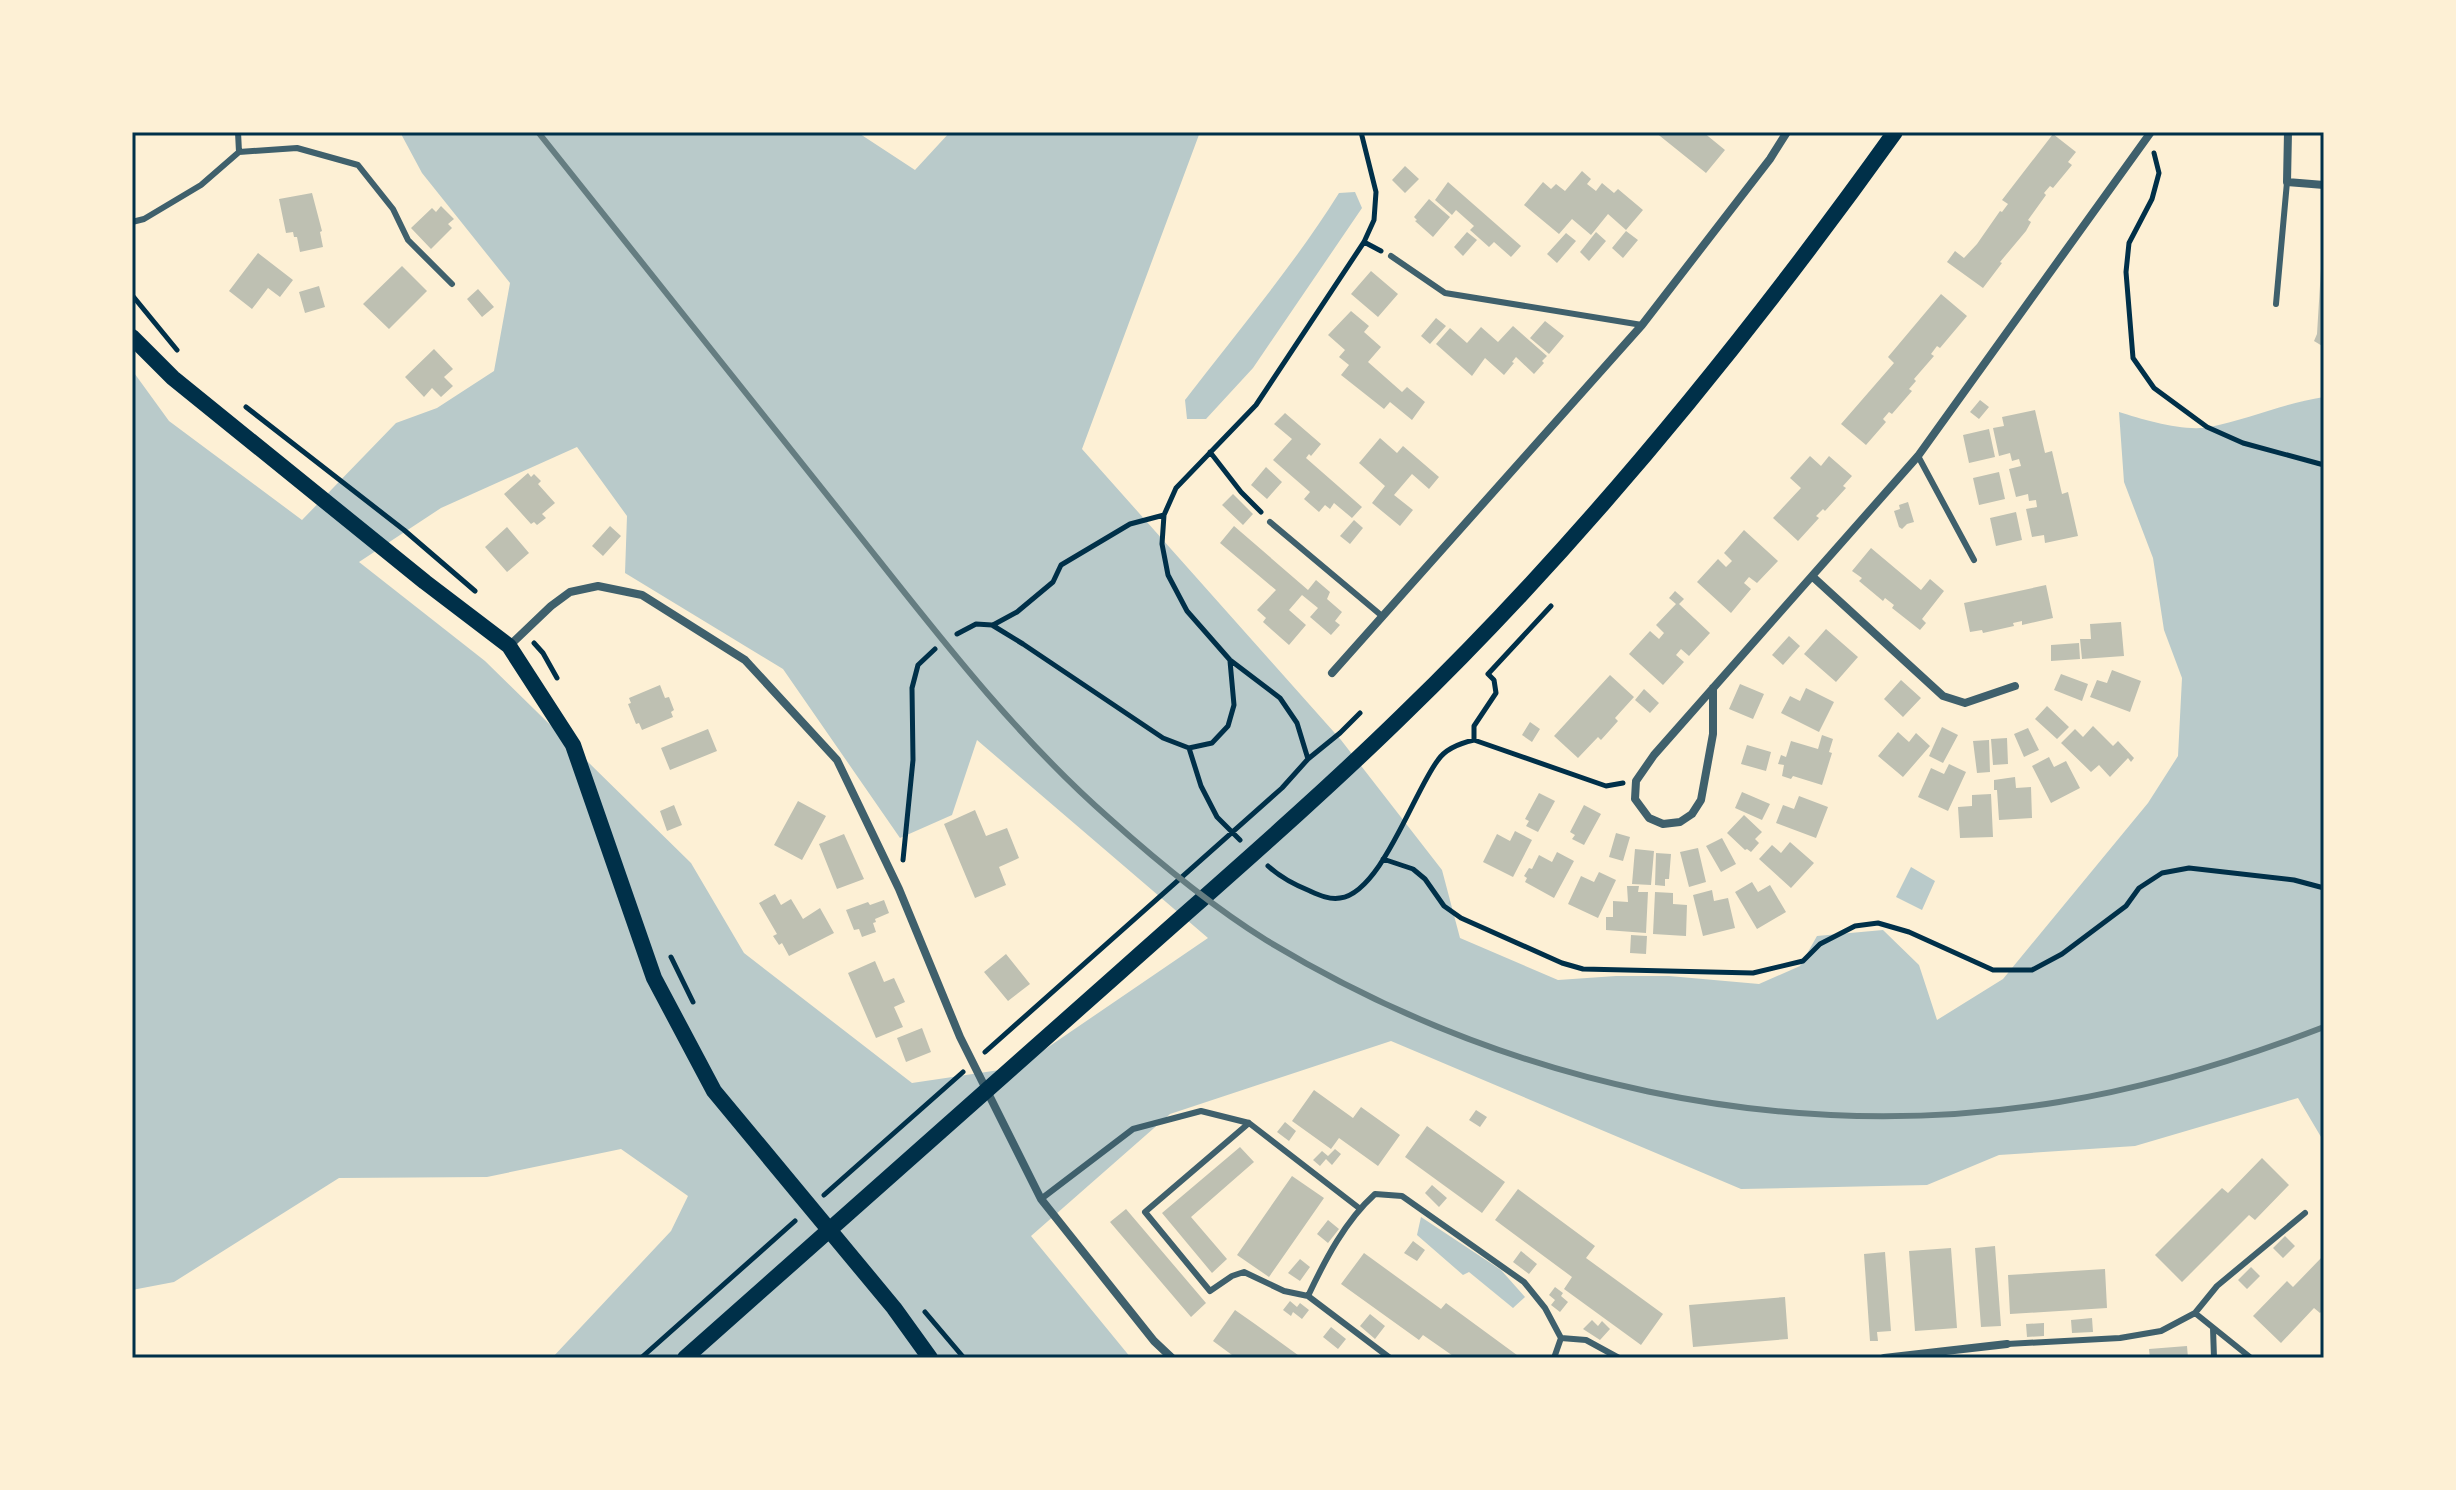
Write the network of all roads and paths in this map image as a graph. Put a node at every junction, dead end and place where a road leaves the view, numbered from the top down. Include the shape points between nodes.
1 (238, 132) edge
2 (1361, 132) edge
3 (1787, 132) edge
4 (1895, 132) edge
5 (2288, 132) edge
6 (2150, 134) edge
7 (239, 152) junction
8 (2287, 182) junction
9 (2324, 185) edge
10 (132, 222) edge
11 (1391, 256) dead end
12 (452, 284) dead end
13 (2276, 304) dead end
14 (1642, 325) junction
15 (132, 337) edge
16 (1210, 452) junction
17 (1918, 456) junction
18 (2324, 465) edge
19 (1164, 515) junction
20 (1270, 522) joint
21 (1974, 560) dead end
22 (1813, 577) junction
23 (1551, 606) dead end
24 (1382, 616) junction
25 (992, 625) junction
26 (957, 634) dead end
27 (509, 646) junction
28 (935, 649) dead end
29 (1230, 660) junction
30 (1332, 673) dead end
31 (2015, 686) dead end
32 (1713, 688) junction
33 (1360, 713) dead end
34 (1474, 740) junction
35 (1189, 748) junction
36 (1308, 759) junction
37 (1636, 781) junction
38 (1282, 788) dead end
39 (1249, 848) dead end
40 (1260, 859) dead end
41 (1383, 859) junction
42 (2324, 888) edge
43 (899, 889) junction
44 (1249, 1123) junction
45 (1041, 1199) junction
46 (1359, 1208) junction
47 (2305, 1213) dead end
48 (1308, 1296) junction
49 (2195, 1313) junction
50 (2213, 1328) junction
51 (1561, 1338) junction
52 (2007, 1344) joint
53 (685, 1358) edge
54 (930, 1358) edge
55 (1172, 1358) edge
56 (1390, 1358) edge
57 (1554, 1358) edge
58 (1619, 1358) edge
59 (1884, 1358) edge
60 (2214, 1358) edge
61 (2251, 1358) edge

1 - 7 lane
2 - 16 path via 1376,192 1374,220 1364,242 1256,405
3 - 14 street
4 - 53 main road via 1693,395 1591,515 1405,713
5 - 8 street
6 - 17 street
6 - 18 path via 2159,173 2129,243 2126,272 2133,358 2154,388 2207,427 2243,443
7 - 10 lane via 201,185
7 - 12 lane via 297,148 358,165 393,209 408,240
8 - 9 street
8 - 13 lane
11 - 14 lane via 1445,293
14 - 24 street
15 - 27 main road via 173,378
16 - 19 path via 1176,488
16 - 20 path
17 - 21 lane
17 - 22 street
19 - 25 path via 1130,524 1061,565 1053,582
19 - 29 path via 1168,575 1187,611
20 - 24 lane
22 - 31 street via 1943,696 1965,703
22 - 32 street
23 - 34 path via 1488,674 1496,693 1474,726
24 - 30 street
25 - 26 path via 976,624
25 - 35 path via 1163,738
27 - 43 street via 570,592 598,586 642,595 745,660 837,760
27 - 54 main road via 573,745 654,978 714,1091
28 - 43 path via 918,665 912,688 913,760
29 - 35 path via 1234,705 1228,726 1212,743
29 - 36 path via 1280,698 1297,723
32 - 37 street
32 - 37 street via 1713,734 1701,800 1692,814 1663,824 1649,818 1635,799
33 - 36 path
34 - 37 path via 1606,786
34 - 41 path via 1459,743 1438,759
35 - 39 path via 1217,817
36 - 38 path
40 - 41 path via 1297,885 1338,899 1365,884
41 - 42 path via 1413,869 1461,918 1583,969 1753,973 1803,961 1843,932 1878,923 1993,970 2032,970 2062,954 2162,873 2189,868
43 - 45 street via 960,1037
44 - 45 lane via 1201,1111 1133,1129
44 - 46 lane
44 - 48 lane via 1145,1212 1210,1291 1244,1272
45 - 55 street
46 - 48 lane
46 - 51 lane via 1375,1194 1402,1196 1524,1282
47 - 49 lane via 2217,1286
48 - 56 lane
49 - 50 lane
49 - 52 lane via 2161,1331 2120,1338
50 - 60 lane
50 - 61 lane
51 - 57 lane
51 - 58 lane via 1586,1340
52 - 59 street

